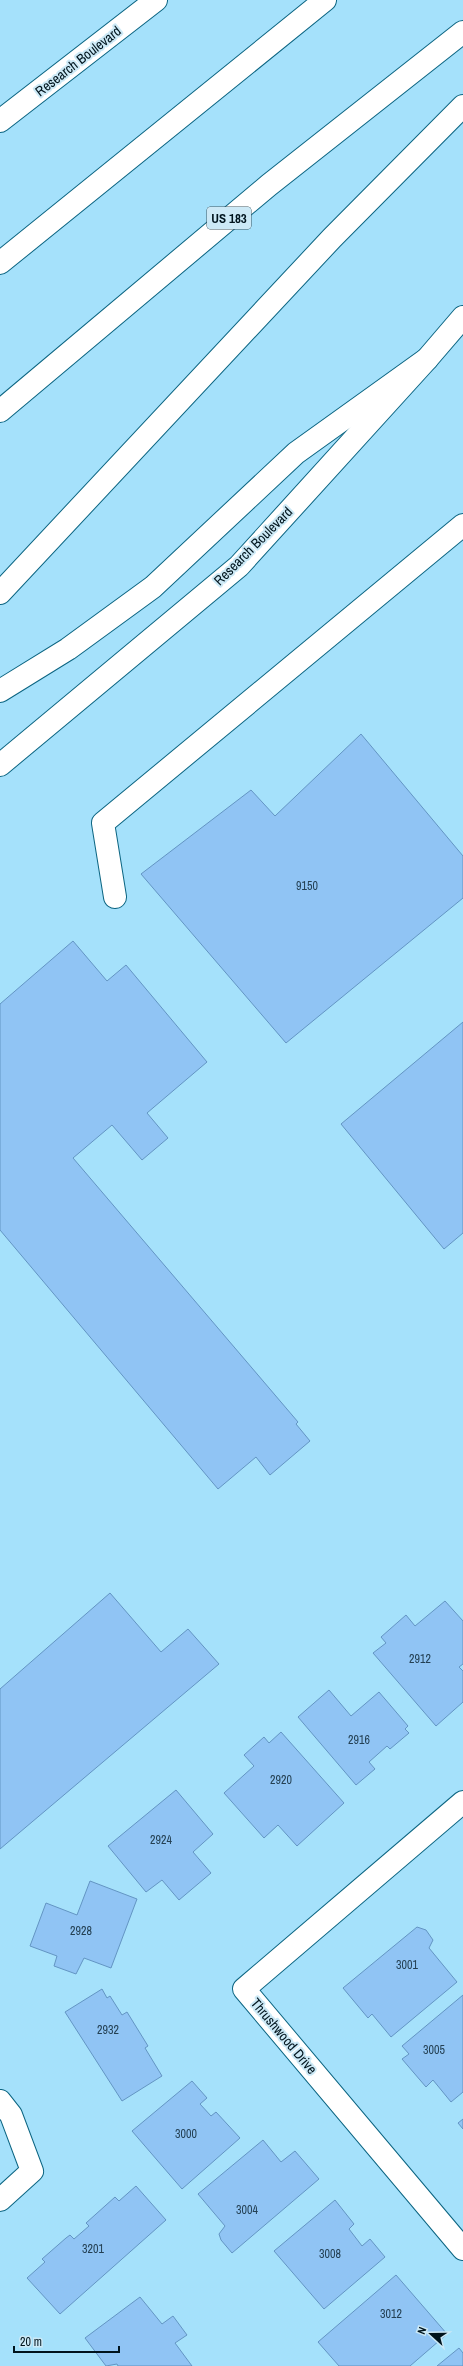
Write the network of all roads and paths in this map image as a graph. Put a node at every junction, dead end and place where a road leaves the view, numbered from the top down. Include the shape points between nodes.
1 (325, 0) edge
2 (148, 2) edge
3 (463, 32) edge
4 (463, 106) edge
5 (0, 121) edge
6 (0, 264) edge
7 (463, 317) edge
8 (427, 359) junction
9 (0, 411) edge
10 (463, 525) edge
11 (0, 592) edge
12 (0, 691) edge
13 (0, 765) edge
14 (115, 897) dead end
15 (463, 1802) edge
16 (0, 2101) edge
17 (0, 2200) edge
18 (463, 2249) edge

1 - 6 main road
2 - 5 main road, Research Boulevard
3 - 9 main road, US 183 via 269,185
4 - 11 main road via 332,238
7 - 8 main road, Research Boulevard
8 - 12 main road via 296,453 153,587 68,649
8 - 13 main road, Research Boulevard via 239,566
10 - 14 main road via 103,823
15 - 18 main road, Thrushwood Drive via 244,1989
16 - 17 main road via 11,2115 32,2171

